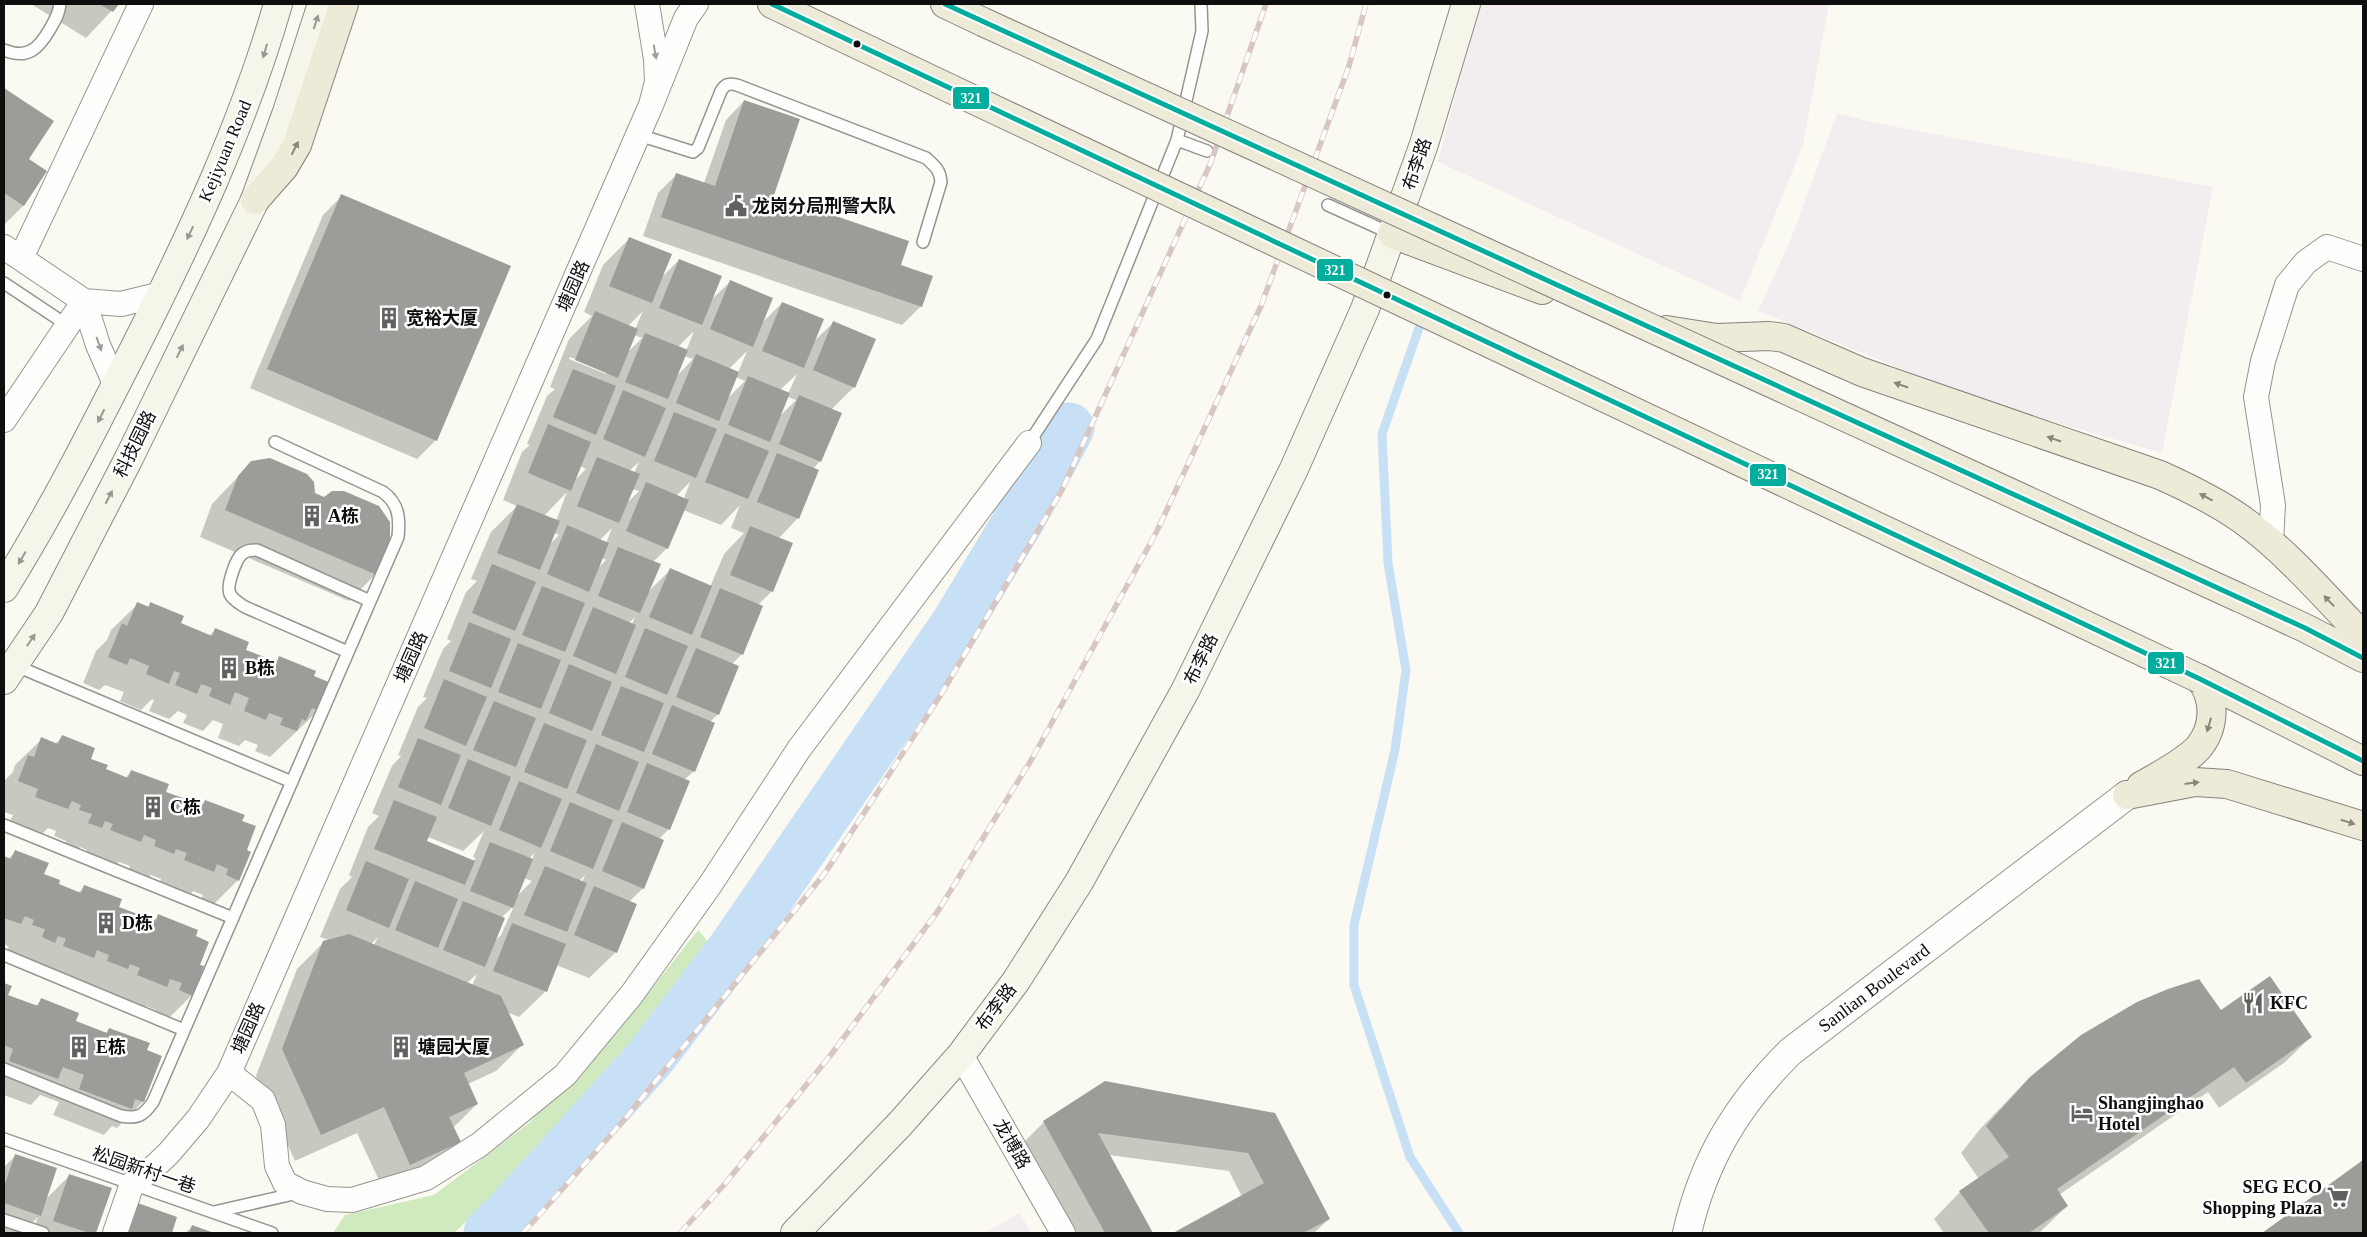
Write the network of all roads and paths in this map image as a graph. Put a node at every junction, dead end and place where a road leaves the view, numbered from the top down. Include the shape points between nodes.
1 (60, 4) edge
2 (140, 4) edge
3 (278, 4) edge
4 (322, 4) edge
5 (344, 4) edge
6 (647, 4) edge
7 (696, 4) edge
8 (772, 4) edge
9 (945, 4) edge
10 (1201, 4) edge
11 (1466, 4) edge
12 (4, 50) edge
13 (652, 105) junction
14 (639, 135) junction
15 (1177, 140) junction
16 (1207, 151) dead end
17 (255, 200) junction
18 (1328, 205) dead end
19 (1392, 234) junction
20 (923, 242) dead end
21 (12, 253) edge
22 (2363, 259) edge
23 (4, 283) edge
24 (162, 294) junction
25 (84, 301) junction
26 (67, 325) junction
27 (116, 386) junction
28 (4, 420) edge
29 (275, 442) dead end
30 (1029, 443) joint
31 (2271, 542) junction
32 (4, 588) edge
33 (370, 601) junction
34 (2363, 636) edge
35 (348, 652) junction
36 (2363, 658) edge
37 (9, 672) edge
38 (2200, 679) junction
39 (2363, 761) edge
40 (292, 782) junction
41 (2127, 795) junction
42 (4, 825) edge
43 (2363, 826) edge
44 (233, 918) junction
45 (4, 956) edge
46 (184, 1030) junction
47 (961, 1055) junction
48 (4, 1069) edge
49 (229, 1073) junction
50 (4, 1139) edge
51 (132, 1184) junction
52 (302, 1192) junction
53 (212, 1212) junction
54 (4, 1220) edge
55 (42, 1233) edge
56 (115, 1233) edge
57 (272, 1233) edge
58 (795, 1233) edge
59 (1063, 1233) edge
60 (1687, 1233) edge

1 - 12 lane via 58,16 40,46 18,55
2 - 21 street
3 -> 24 main road, Kejiyuan Road via 262,60 215,178
17 -> 4 main road
17 -> 5 main road via 284,167 297,145
6 -> 13 street, 塘园路 via 656,59 657,82
7 - 13 street, 塘园路 via 686,18
8 - 38 main road, bridge
9 - 36 main road, bridge via 2240,598
10 - 15 lane via 1202,32
11 - 19 main road, 布李路 via 1424,144
13 - 14 street, 塘园路
14 - 20 lane via 693,152 698,148 724,86 737,85 926,158 934,164 940,172 941,182
14 - 49 street, 塘园路
15 - 16 lane
15 - 30 lane via 1097,339
37 -> 17 main road, 科技园路 via 49,613
18 - 19 lane
31 -> 19 main road via 2216,502 2160,475 1862,372 1799,344 1769,336 1717,338 1691,335 1626,320
19 - 47 main road, 布李路 via 1333,384 1185,691 1080,882 1016,981
21 - 25 street
22 - 31 street via 2327,248 2306,262 2287,285 2277,313 2262,361 2256,398 2273,506
23 - 26 lane
24 - 25 street via 121,304
24 - 27 main road
25 - 26 street
25 -> 27 street
26 - 28 street
27 -> 32 main road via 73,471
29 - 33 lane via 391,498 400,522 398,537
30 - 52 street via 799,749 710,885 632,994 564,1075 479,1145 426,1178 352,1200 327,1199
34 -> 31 main road
33 - 35 lane
33 - 35 lane via 257,550 248,550 240,555 228,585 234,599
35 - 40 lane
37 - 40 lane
38 - 39 main road
38 -> 41 main road via 2211,699 2212,716 2198,748
40 - 44 lane
41 -> 43 main road via 2195,782 2227,784
41 - 60 street, Sanlian Boulevard via 1790,1052 1760,1083 1725,1132 1709,1162
42 - 44 lane
44 - 46 lane
45 - 46 lane
46 - 48 lane via 153,1102 146,1112 133,1118
47 - 58 main road, 布李路
47 - 59 street, 龙博路
49 - 51 street, 塘园路 via 198,1119 168,1154
49 - 52 street via 263,1100 273,1125 277,1166 285,1183
50 - 51 lane, 松园新村一巷
51 - 53 lane, 松园新村一巷
51 - 56 street
52 - 53 lane
53 - 57 lane, 松园新村一巷
54 - 55 lane

